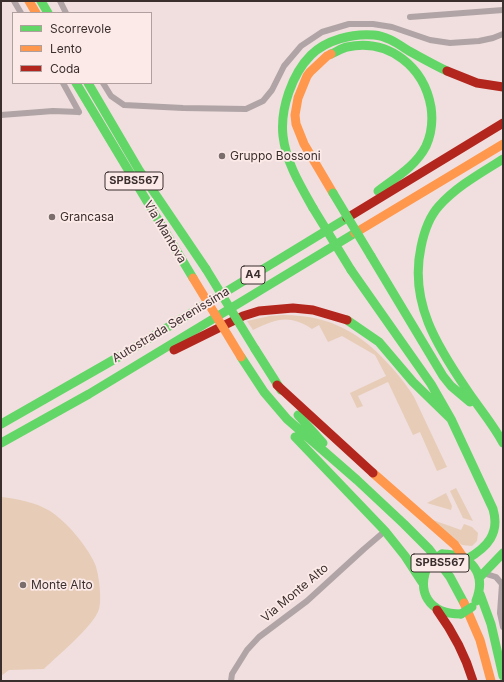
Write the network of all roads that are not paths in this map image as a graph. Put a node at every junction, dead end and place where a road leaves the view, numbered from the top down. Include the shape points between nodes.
1 (14, 1) edge
2 (29, 1) edge
3 (41, 1) edge
4 (60, 1) edge
5 (503, 10) edge
6 (21, 12) edge
7 (35, 12) edge
8 (47, 12) edge
9 (66, 12) edge
10 (410, 17) dead end
11 (503, 34) edge
12 (64, 84) edge
13 (77, 84) edge
14 (89, 84) edge
15 (105, 84) edge
16 (503, 87) edge
17 (1, 115) edge
18 (503, 123) edge
19 (503, 144) edge
20 (503, 159) edge
21 (316, 236) junction
22 (122, 374) junction
23 (277, 385) junction
24 (268, 398) junction
25 (478, 407) junction
26 (451, 419) junction
27 (1, 424) edge
28 (1, 443) edge
29 (503, 443) edge
30 (347, 472) junction
31 (385, 531) junction
32 (503, 553) edge
33 (465, 558) junction
34 (481, 575) junction
35 (422, 582) junction
36 (480, 594) junction
37 (437, 610) junction
38 (503, 627) edge
39 (503, 676) edge
40 (231, 681) edge
41 (473, 681) edge
42 (491, 681) edge

1 - 6 street
2 - 7 highway
3 - 8 highway
4 - 9 street
5 - 10 street
11 - 15 street via 479,41 450,43 373,24 349,24 322,32 301,46 284,66 272,90 263,101 246,109 124,105 111,96
12 - 17 street via 79,112
13 - 24 highway, Via Mantova / SPBS567, bridge
14 - 23 highway, Via Mantova / SPBS567, bridge via 139,170 206,269
16 - 26 highway, bridge via 488,86 458,76 380,36 357,35 334,41 312,53 298,72 286,99 283,118 282,137 286,155 296,178 351,270 431,384
18 - 21 highway, Autostrada Serenissima / A4
19 - 22 highway, Autostrada Serenissima / A4
20 - 25 highway via 441,204 424,235 417,262 418,295 429,327 445,357
21 - 25 highway, bridge via 406,170 425,148 430,134 432,110 425,84 409,64 381,47 358,45 336,50 316,64 304,80 298,98 295,114 299,133 316,165 333,193 372,256 446,380
21 - 27 highway, Autostrada Serenissima / A4 via 122,355
22 - 26 highway via 243,316 273,309 314,310 348,320 379,342 413,382
22 - 28 highway, Autostrada Serenissima / A4
23 - 30 highway, SPBS567 via 299,416
23 - 33 highway via 450,540
24 - 30 highway, SPBS567 via 309,440
24 - 31 highway via 291,433
25 - 29 highway via 494,426
26 - 33 highway via 493,509 496,522 496,528 489,541 473,556
30 - 42 highway, SPBS567 via 412,531 449,576 475,627
31 - 35 highway
31 - 40 street, Via Monte Alto via 307,601 259,637 247,650 232,674
32 - 34 highway
33 - 34 highway
33 - 35 highway, bridge via 456,554 442,554 429,563
34 - 36 highway
34 - 38 street via 496,577 502,584 500,613
35 - 37 highway via 428,599
36 - 37 highway, bridge via 472,607 461,614
36 - 39 highway via 491,624
37 - 41 highway via 459,642

